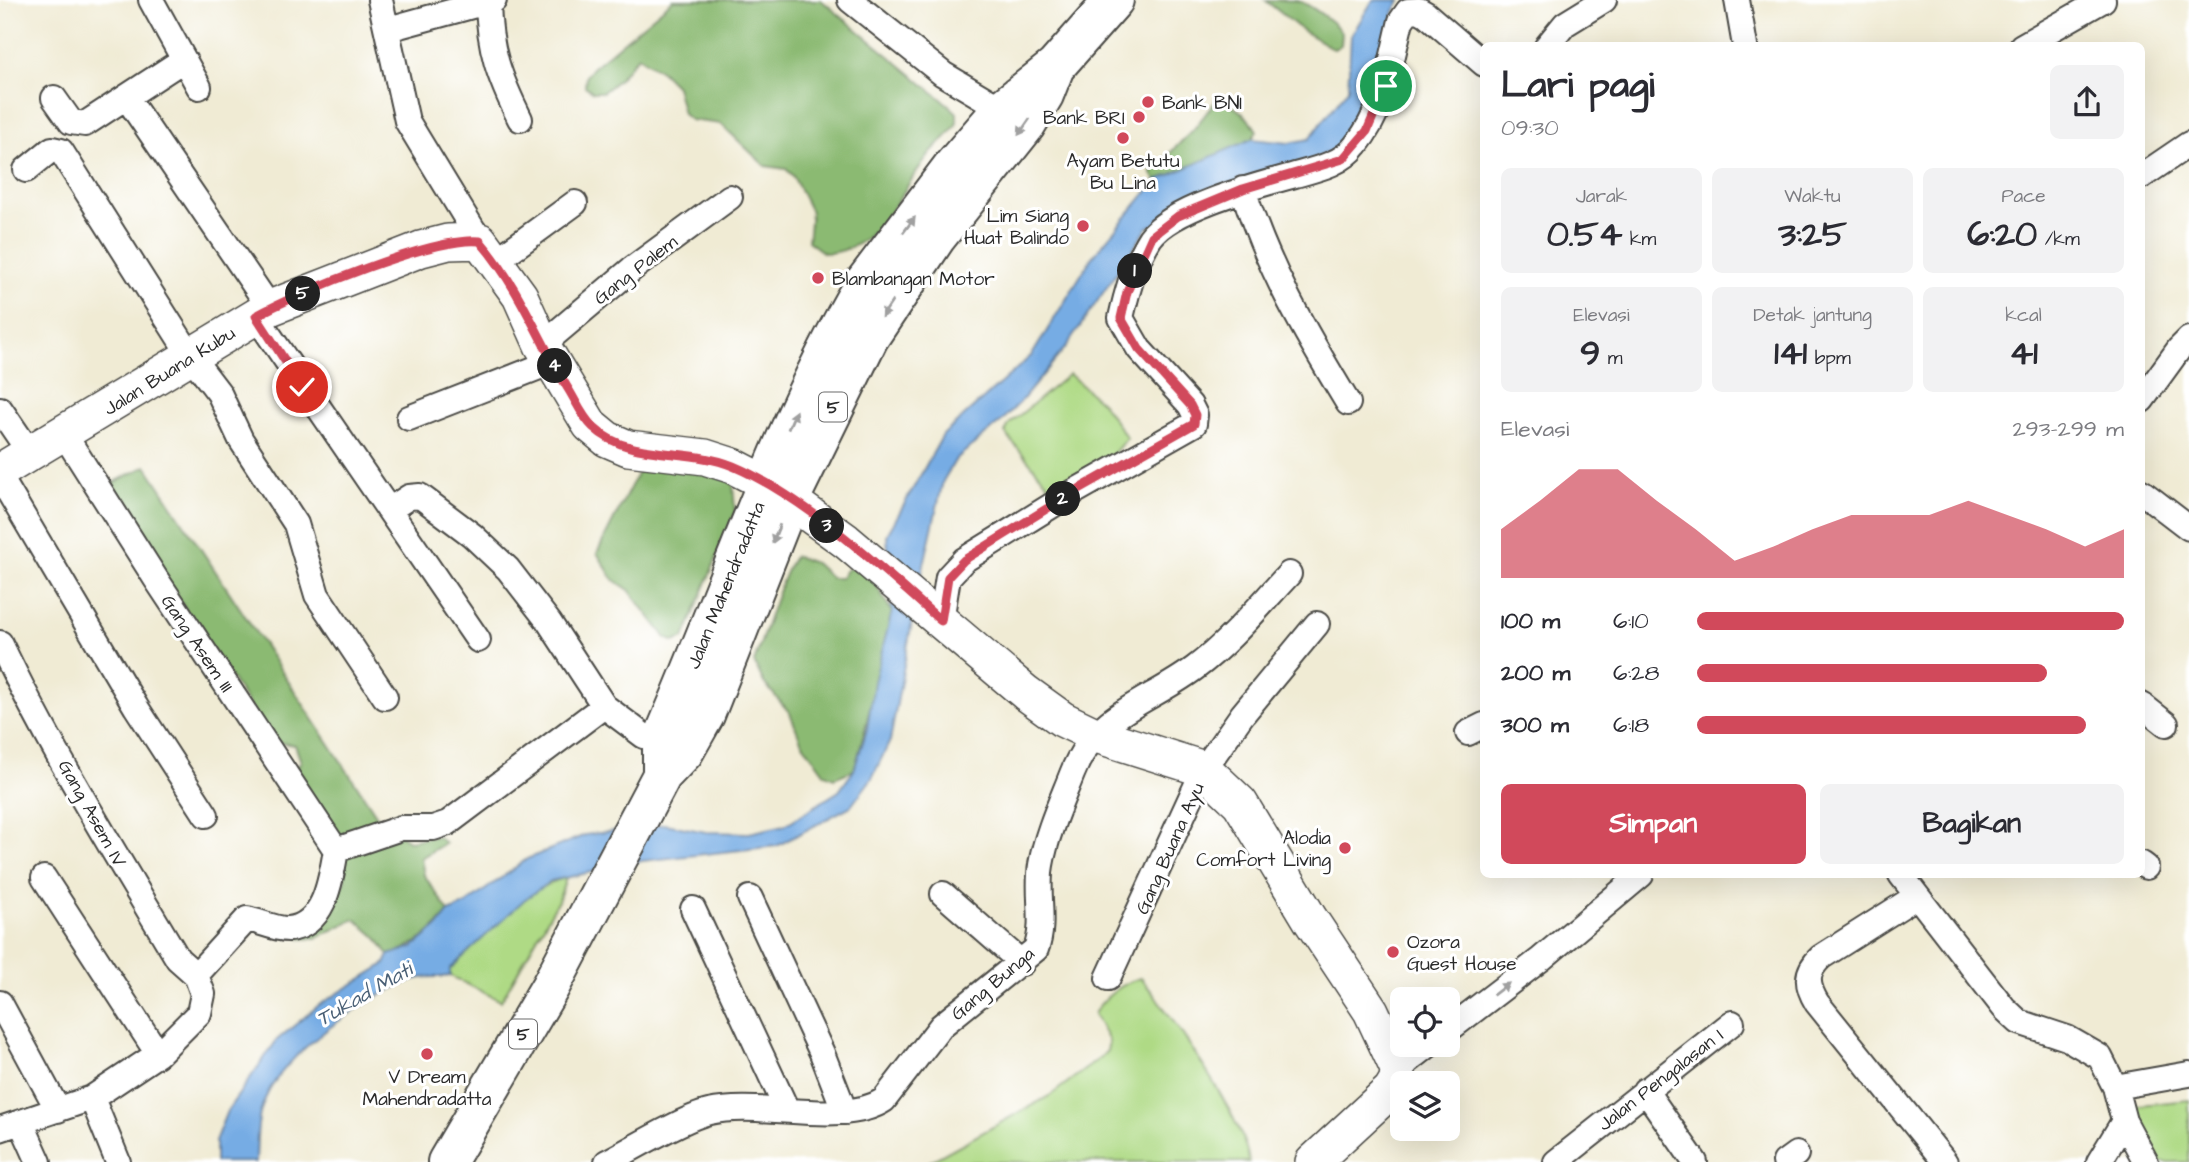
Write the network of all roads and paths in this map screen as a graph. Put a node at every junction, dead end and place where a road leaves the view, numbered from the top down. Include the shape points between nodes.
1 (151, 0) edge
2 (380, 0) edge
3 (850, 0) edge
4 (1114, 0) edge
5 (1604, 0) edge
6 (1737, 0) edge
7 (2101, 0) edge
8 (491, 1) edge
9 (388, 29) junction
10 (1550, 42) edge
11 (1744, 42) edge
12 (2029, 42) edge
13 (183, 60) junction
14 (1480, 61) edge
15 (1055, 67) junction
16 (199, 88) dead end
17 (127, 97) junction
18 (54, 98) dead end
19 (1002, 109) junction
20 (520, 119) dead end
21 (2189, 144) edge
22 (26, 170) dead end
23 (2145, 174) edge
24 (1243, 189) junction
25 (730, 197) dead end
26 (575, 203) dead end
27 (489, 251) junction
28 (263, 312) junction
29 (2189, 339) edge
30 (547, 354) junction
31 (190, 355) junction
32 (2145, 396) edge
33 (1348, 403) dead end
34 (0, 409) edge
35 (409, 418) dead end
36 (64, 433) junction
37 (30, 453) junction
38 (0, 471) edge
39 (0, 477) edge
40 (778, 491) junction
41 (2145, 494) edge
42 (389, 510) junction
43 (2189, 528) edge
44 (1289, 574) dead end
45 (937, 617) junction
46 (1317, 624) dead end
47 (478, 640) dead end
48 (0, 643) edge
49 (385, 697) dead end
50 (604, 706) junction
51 (2145, 707) edge
52 (2166, 724) dead end
53 (1093, 734) junction
54 (659, 769) junction
55 (1204, 769) junction
56 (206, 815) dead end
57 (336, 850) junction
58 (44, 878) dead end
59 (1637, 878) edge
60 (1903, 878) edge
61 (943, 894) dead end
62 (1917, 896) junction
63 (750, 898) dead end
64 (694, 909) dead end
65 (1021, 963) junction
66 (197, 975) junction
67 (1108, 978) dead end
68 (0, 1003) edge
69 (1460, 1021) edge
70 (1732, 1023) dead end
71 (158, 1054) junction
72 (1414, 1057) edge
73 (1398, 1069) junction
74 (2189, 1074) edge
75 (2115, 1087) junction
76 (1644, 1090) junction
77 (92, 1098) junction
78 (58, 1110) junction
79 (787, 1110) junction
80 (845, 1112) junction
81 (2124, 1121) junction
82 (10, 1125) edge
83 (39, 1162) edge
84 (118, 1162) edge
85 (447, 1162) edge
86 (607, 1162) edge
87 (1313, 1162) edge
88 (1556, 1162) edge
89 (1695, 1162) edge
90 (1945, 1162) edge
91 (2099, 1162) edge
92 (2146, 1162) edge

1 - 13 street
2 - 9 street
3 - 19 street via 943,74
4 - 15 highway, Jalan Mahendradatta / 5
5 - 10 street via 1565,24
6 - 11 street
7 - 12 street
8 - 9 street
8 - 20 street via 491,49
9 - 27 street via 407,121
13 - 16 street
13 - 17 street
14 - 24 street via 1426,14 1408,11 1401,21 1378,109 1355,147 1343,159
15 - 19 highway, Jalan Mahendradatta / 5
15 -> 40 highway, Jalan Mahendradatta / 5 via 1026,125 936,239 869,338
17 - 18 street via 78,125
17 - 28 street
40 -> 19 highway, Jalan Mahendradatta / 5 via 801,399 864,284
21 - 23 street
22 - 31 street via 52,149 61,150
24 - 33 street via 1279,283
24 - 45 street via 1178,216 1152,236 1127,292 1121,318 1139,349 1190,405 1194,424 964,560 948,577
25 - 30 street, Gang Palem via 632,269
26 - 27 street
27 - 28 street, Jalan Buana Kubu via 448,242 421,249
27 - 30 street via 520,296
28 - 31 street, Jalan Buana Kubu
28 - 42 street
29 - 32 street
30 - 35 street, Gang Palem
30 - 40 street via 590,425 607,439 628,448 705,457 733,466
31 - 36 street, Jalan Buana Kubu
31 - 49 street via 219,393 241,440 296,524 317,595
34 - 37 street
36 - 37 street, Jalan Buana Kubu
36 - 57 street, Gang Asem III
37 - 38 street, Jalan Buana Kubu
39 - 56 street via 136,707
40 - 45 street
40 - 54 highway, Jalan Mahendradatta / 5 via 705,715 684,752
41 - 43 street
42 - 47 street
42 - 50 street via 415,495 425,498 494,555 549,622
44 - 53 street, Gang Bunga via 1195,668 1137,701
45 - 53 street via 1026,693
46 - 55 street, Gang Buana Ayu
48 - 66 street, Gang Asem IV via 27,701 105,837 178,959
50 - 54 street via 644,736
50 - 57 street via 448,823 401,828
51 - 52 street
53 - 55 street
53 - 65 street, Gang Bunga via 1073,771 1041,863 1042,933 1036,949
54 - 85 highway, Jalan Mahendradatta / 5 via 550,987
55 - 67 street, Gang Buana Ayu
55 - 73 street via 1240,803 1371,1011
57 - 66 street via 329,892 311,918 289,929 247,919
58 - 71 street
69 -> 59 street
60 - 62 street
61 - 65 street
62 - 75 street via 2004,1008 2019,1022 2067,1038 2100,1057
62 - 90 street via 1821,957 1812,966 1808,981 1817,1003
63 - 80 street
64 - 79 street
65 - 80 street, Gang Bunga via 941,1026 884,1100 875,1107
66 - 71 street via 203,994 199,1013
68 - 78 street
70 - 76 street, Jalan Pengalasan I
71 - 77 street
72 - 73 street
73 - 87 street via 1391,1090
74 - 75 street
75 - 81 street
76 - 88 street, Jalan Pengalasan I
76 - 89 street
77 - 78 street
77 - 84 street
78 - 82 street
79 - 80 street, Gang Bunga
79 - 86 street, Gang Bunga via 749,1107 706,1112
81 - 91 street
81 - 92 street
82 - 83 street

